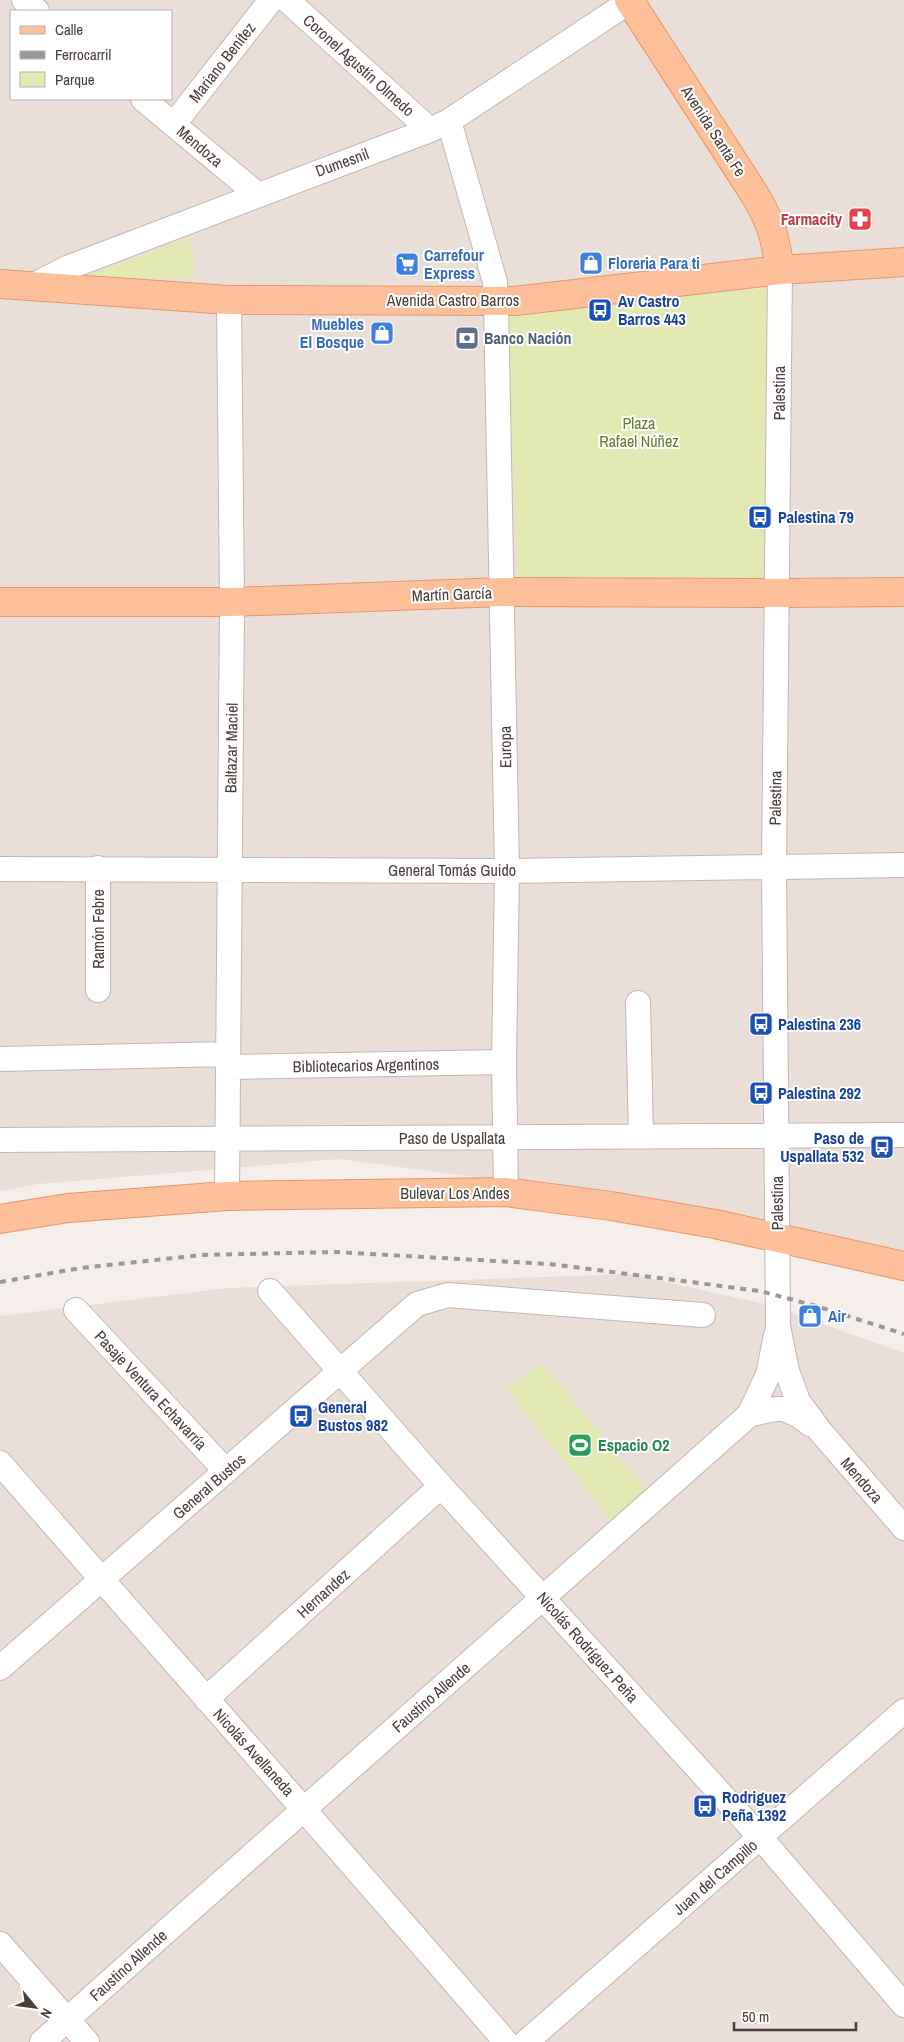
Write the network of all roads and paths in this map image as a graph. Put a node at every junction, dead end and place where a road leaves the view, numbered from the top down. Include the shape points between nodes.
1 (24, 0) edge
2 (271, 0) edge
3 (287, 0) edge
4 (630, 0) edge
5 (36, 10) edge
6 (144, 100) edge
7 (174, 124) junction
8 (439, 125) junction
9 (258, 194) junction
10 (904, 262) edge
11 (780, 270) junction
12 (0, 284) edge
13 (32, 286) junction
14 (229, 300) junction
15 (496, 302) junction
16 (502, 592) junction
17 (904, 592) edge
18 (778, 593) junction
19 (0, 602) edge
20 (232, 602) junction
21 (904, 865) edge
22 (774, 866) junction
23 (98, 868) junction
24 (0, 869) edge
25 (229, 869) junction
26 (507, 871) junction
27 (98, 990) dead end
28 (638, 1003) dead end
29 (0, 1059) edge
30 (228, 1061) junction
31 (504, 1062) junction
32 (904, 1135) edge
33 (641, 1136) junction
34 (777, 1137) junction
35 (229, 1138) junction
36 (506, 1138) junction
37 (0, 1140) edge
38 (506, 1192) junction
39 (227, 1196) junction
40 (0, 1218) edge
41 (777, 1239) junction
42 (904, 1266) edge
43 (270, 1291) dead end
44 (76, 1310) dead end
45 (703, 1315) dead end
46 (778, 1326) junction
47 (341, 1370) junction
48 (749, 1415) junction
49 (820, 1431) junction
50 (0, 1463) edge
51 (226, 1471) junction
52 (441, 1486) junction
53 (904, 1528) edge
54 (102, 1580) junction
55 (544, 1598) junction
56 (0, 1668) edge
57 (206, 1699) junction
58 (904, 1711) edge
59 (304, 1808) junction
60 (760, 1837) junction
61 (0, 1944) edge
62 (904, 2005) edge
63 (67, 2019) junction
64 (42, 2042) edge
65 (87, 2042) edge
66 (506, 2042) edge
67 (526, 2042) edge

1 - 5 street
2 - 7 street, Mariano Benítez
3 - 8 street, Coronel Agustín Olmedo
4 - 8 street, Dumesnil
4 - 11 main road, Avenida Santa Fe via 769,220
6 - 7 street, Mendoza
7 - 9 street, Mendoza
8 - 9 street, Dumesnil
8 - 15 street via 494,282
9 - 13 street, Dumesnil via 67,268
10 - 11 main road, Avenida Castro Barros
11 - 15 main road, Avenida Castro Barros
11 - 18 street, Palestina
12 - 13 main road, Avenida Castro Barros
13 - 14 main road, Avenida Castro Barros
14 - 15 main road, Avenida Castro Barros
14 - 20 street, Baltazar Maciel
15 - 16 street, Europa
16 - 18 main road, Martín García
16 - 20 main road, Martín García
16 - 26 street, Europa
17 - 18 main road, Martín García
18 - 22 street, Palestina
19 - 20 main road, Martín García
20 - 25 street, Baltazar Maciel
21 - 22 street, General Tomás Guido
22 - 26 street, General Tomás Guido
22 - 34 street, Palestina
23 - 24 street, General Tomás Guido
23 - 25 street, General Tomás Guido
23 - 27 street, Ramón Febre
25 - 26 street, General Tomás Guido
25 - 30 street, Baltazar Maciel
26 - 31 street, Europa
28 - 33 street
29 - 30 street, Bibliotecarios Argentinos
30 - 31 street, Bibliotecarios Argentinos
30 - 35 street, Baltazar Maciel
31 - 36 street, Europa
32 - 34 street, Paso de Uspallata
33 - 34 street, Paso de Uspallata
33 - 36 street, Paso de Uspallata
34 - 41 street, Palestina
35 - 36 street, Paso de Uspallata
35 - 37 street, Paso de Uspallata
35 - 39 street, Baltazar Maciel
36 - 38 street, Europa
38 - 39 main road, Bulevar Los Andes
38 - 41 main road, Bulevar Los Andes via 716,1224
39 - 40 main road, Bulevar Los Andes via 68,1208
41 - 42 main road, Bulevar Los Andes
41 - 46 street, Palestina
43 - 47 street, Nicolás Rodríguez Peña
44 - 51 street, Pasaje Ventura Echavarría
45 - 47 street, General Bustos via 448,1295 417,1304
46 - 48 street, Faustino Allende via 768,1375
46 - 49 street, Mendoza via 787,1370 798,1401
47 - 51 street, General Bustos
47 - 52 street, Nicolás Rodríguez Peña
48 - 49 street, Mendoza via 786,1408
48 - 55 street, Faustino Allende
49 - 53 street, Mendoza
50 - 54 street, Nicolás Avellaneda
51 - 54 street, General Bustos
52 - 55 street, Nicolás Rodríguez Peña
52 - 57 street, Hernandez
54 - 56 street, General Bustos
54 - 57 street, Nicolás Avellaneda
55 - 59 street, Faustino Allende
55 - 60 street, Nicolás Rodríguez Peña
57 - 59 street, Nicolás Avellaneda
58 - 60 street, Juan del Campillo
59 - 63 street, Faustino Allende
59 - 66 street, Nicolás Avellaneda
60 - 62 street, Nicolás Rodríguez Peña
60 - 67 street, Juan del Campillo
61 - 63 street
63 - 64 street, Faustino Allende
63 - 65 street

